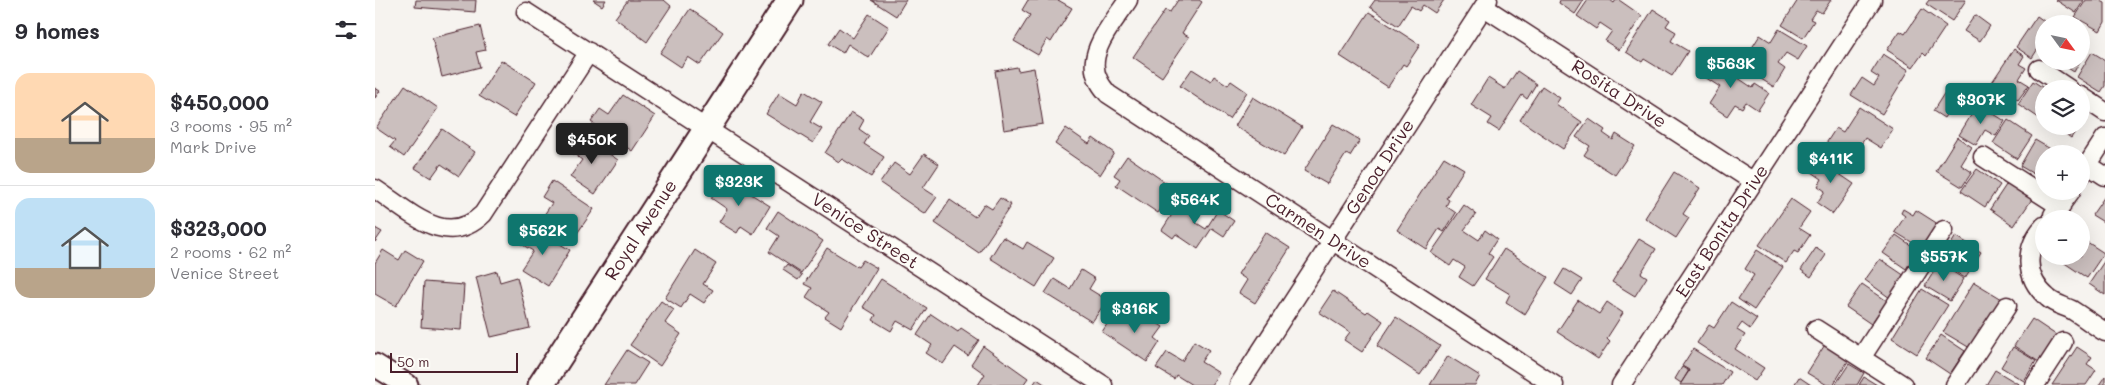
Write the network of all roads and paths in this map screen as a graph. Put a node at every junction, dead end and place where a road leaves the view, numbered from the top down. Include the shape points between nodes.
1 (790, 0) edge
2 (1128, 0) edge
3 (1872, 0) edge
4 (1486, 3) edge
5 (526, 12) dead end
6 (589, 52) junction
7 (2039, 70) dead end
8 (2055, 80) edge
9 (2090, 102) edge
10 (2105, 112) edge
11 (707, 129) junction
12 (2105, 138) edge
13 (1983, 157) dead end
14 (2090, 162) edge
15 (2090, 172) edge
16 (2105, 176) edge
17 (1754, 182) junction
18 (375, 189) edge
19 (2051, 210) edge
20 (1944, 230) dead end
21 (2035, 238) edge
22 (1332, 241) junction
23 (2007, 306) dead end
24 (1816, 329) dead end
25 (2105, 332) edge
26 (2063, 342) dead end
27 (1861, 358) junction
28 (375, 364) edge
29 (407, 385) edge
30 (541, 385) edge
31 (1103, 385) edge
32 (1239, 385) edge
33 (1554, 385) edge
34 (1621, 385) edge
35 (1903, 385) edge
36 (1955, 385) edge
37 (2035, 385) edge

1 - 11 main road, Royal Avenue
2 - 22 street, Carmen Drive via 1098,46 1095,67 1098,80 1108,94
3 - 17 street, East Bonita Drive
4 - 17 street, Rosita Drive
4 - 22 street, Genoa Drive
5 - 6 street, Venice Street
6 - 11 street, Venice Street
6 - 18 street via 475,223 463,229 449,230 431,226
7 - 8 street
9 - 10 street
11 - 30 main road, Royal Avenue
11 - 31 street, Venice Street
12 - 14 street
13 - 19 street
15 - 16 street
17 - 34 street, East Bonita Drive
20 - 27 street
21 - 25 street via 2030,248 2029,268 2035,285 2049,299
22 - 32 street, Genoa Drive
22 - 33 street, Carmen Drive
23 - 36 street
24 - 27 street
26 - 37 street
27 - 35 street
28 - 29 street

